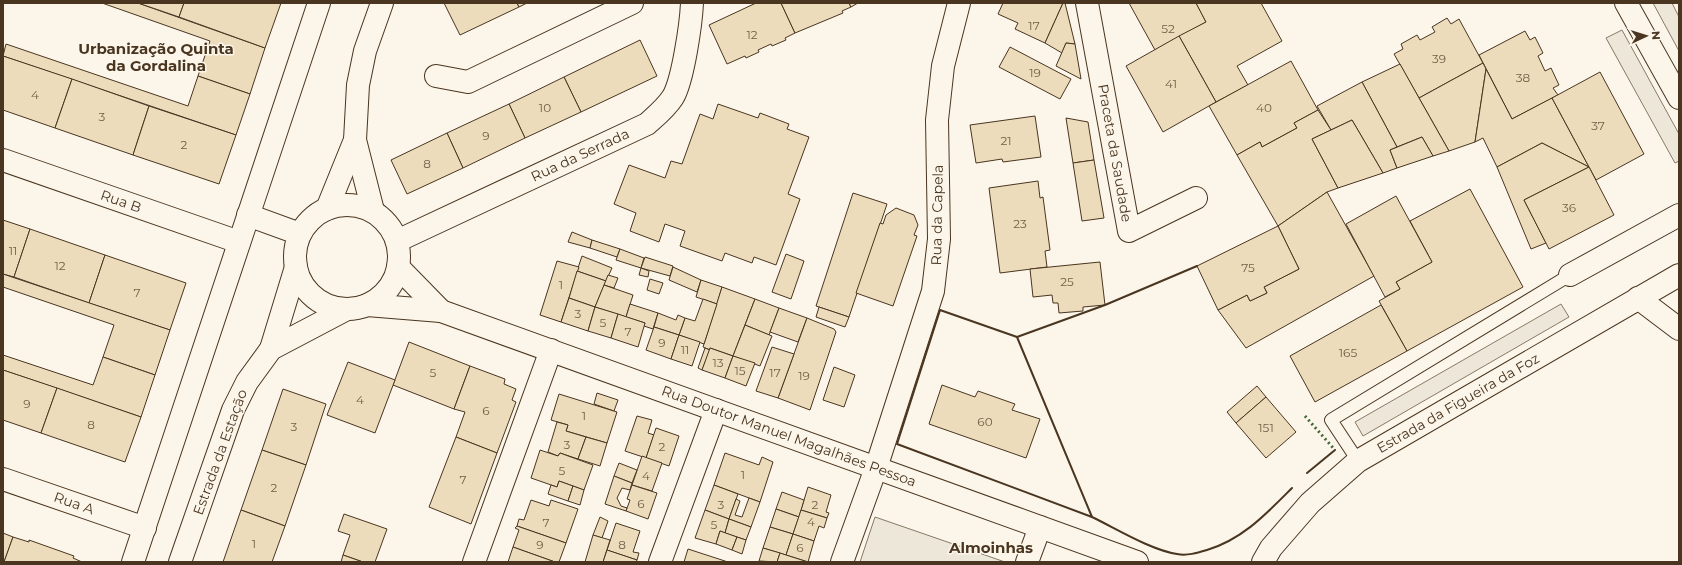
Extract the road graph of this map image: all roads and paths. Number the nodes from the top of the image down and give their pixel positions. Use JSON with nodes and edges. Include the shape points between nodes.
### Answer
{"nodes":[{"id":1,"x":319,"y":3,"type":"edge"},
{"id":2,"x":382,"y":3,"type":"edge"},
{"id":3,"x":632,"y":3,"type":"edge"},
{"id":4,"x":959,"y":3,"type":"edge"},
{"id":5,"x":1087,"y":3,"type":"edge"},
{"id":6,"x":1626,"y":3,"type":"edge"},
{"id":7,"x":692,"y":6,"type":"edge"},
{"id":8,"x":436,"y":76,"type":"dead end"},
{"id":9,"x":1679,"y":98,"type":"edge"},
{"id":10,"x":355,"y":140,"type":"junction"},
{"id":11,"x":3,"y":160,"type":"edge"},
{"id":12,"x":1196,"y":198,"type":"dead end"},
{"id":13,"x":327,"y":209,"type":"junction"},
{"id":14,"x":373,"y":211,"type":"junction"},
{"id":15,"x":248,"y":215,"type":"junction"},
{"id":16,"x":1679,"y":215,"type":"edge"},
{"id":17,"x":300,"y":234,"type":"junction"},
{"id":18,"x":397,"y":241,"type":"junction"},
{"id":19,"x":239,"y":242,"type":"junction"},
{"id":20,"x":296,"y":267,"type":"junction"},
{"id":21,"x":398,"y":267,"type":"junction"},
{"id":22,"x":1679,"y":274,"type":"edge"},
{"id":23,"x":1570,"y":275,"type":"joint"},
{"id":24,"x":1638,"y":298,"type":"junction"},
{"id":25,"x":357,"y":307,"type":"junction"},
{"id":26,"x":441,"y":311,"type":"junction"},
{"id":27,"x":1679,"y":329,"type":"edge"},
{"id":28,"x":271,"y":349,"type":"junction"},
{"id":29,"x":551,"y":350,"type":"junction"},
{"id":30,"x":716,"y":410,"type":"junction"},
{"id":31,"x":1358,"y":461,"type":"junction"},
{"id":32,"x":876,"y":468,"type":"junction"},
{"id":33,"x":3,"y":479,"type":"edge"},
{"id":34,"x":1040,"y":527,"type":"junction"},
{"id":35,"x":145,"y":528,"type":"junction"},
{"id":36,"x":133,"y":562,"type":"edge"},
{"id":37,"x":180,"y":562,"type":"edge"},
{"id":38,"x":474,"y":562,"type":"edge"},
{"id":39,"x":660,"y":562,"type":"edge"},
{"id":40,"x":842,"y":562,"type":"edge"},
{"id":41,"x":1027,"y":562,"type":"edge"},
{"id":42,"x":1137,"y":562,"type":"edge"},
{"id":43,"x":1263,"y":562,"type":"edge"}],
"edges":[{"from":1,"to":15,"type":"street"},
{"from":2,"to":10,"type":"street","name":"Estrada da Estação","via":[[365,52],[358,85]]},
{"from":3,"to":8,"type":"street","via":[[468,82]]},
{"from":4,"to":32,"type":"street","name":"Rua da Capela","via":[[942,66],[937,120],[940,239],[933,291]]},
{"from":5,"to":12,"type":"street","name":"Praceta da Saudade","via":[[1129,231]]},
{"from":6,"to":9,"type":"street"},
{"from":7,"to":18,"type":"street","name":"Rua da Serrada","via":[[680,78],[673,97],[647,124]]},
{"from":10,"to":13,"type":"street","name":"Estrada da Estação"},
{"from":10,"to":14,"type":"street","name":"Estrada da Estação"},
{"from":11,"to":19,"type":"street","name":"Rua B"},
{"from":13,"to":14,"type":"street","name":"Estrada da Estação","via":[[342,205],[358,206]]},
{"from":13,"to":17,"type":"street","name":"Estrada da Estação","via":[[316,216]]},
{"from":14,"to":18,"type":"street","name":"Estrada da Estação","via":[[386,223]]},
{"from":15,"to":17,"type":"street"},
{"from":15,"to":19,"type":"street"},
{"from":16,"to":23,"type":"street"},
{"from":17,"to":20,"type":"street","name":"Estrada da Estação"},
{"from":18,"to":21,"type":"street","name":"Estrada da Estação"},
{"from":19,"to":35,"type":"street"},
{"from":20,"to":25,"type":"street","name":"Estrada da Estação","via":[[303,284],[315,297],[330,306]]},
{"from":20,"to":28,"type":"street","name":"Estrada da Estação"},
{"from":21,"to":25,"type":"street","name":"Estrada da Estação","via":[[388,288],[379,298]]},
{"from":21,"to":26,"type":"street","name":"Rua Doutor Manuel Magalhães Pessoa"},
{"from":22,"to":24,"type":"street","name":"Estrada da Figueira da Foz"},
{"from":23,"to":31,"type":"lane","via":[[1331,420]]},
{"from":24,"to":27,"type":"street"},
{"from":24,"to":31,"type":"street","name":"Estrada da Figueira da Foz"},
{"from":25,"to":26,"type":"street","name":"Rua Doutor Manuel Magalhães Pessoa"},
{"from":25,"to":28,"type":"street","name":"Estrada da Estação"},
{"from":26,"to":29,"type":"street","name":"Rua Doutor Manuel Magalhães Pessoa"},
{"from":28,"to":37,"type":"street","name":"Estrada da Estação","via":[[247,382],[232,410]]},
{"from":29,"to":30,"type":"street","name":"Rua Doutor Manuel Magalhães Pessoa"},
{"from":29,"to":38,"type":"street"},
{"from":30,"to":32,"type":"street","name":"Rua Doutor Manuel Magalhães Pessoa"},
{"from":30,"to":39,"type":"street"},
{"from":31,"to":43,"type":"street","name":"Estrada da Figueira da Foz","via":[[1310,503],[1271,548]]},
{"from":32,"to":34,"type":"street","name":"Rua Doutor Manuel Magalhães Pessoa"},
{"from":32,"to":40,"type":"street","name":"Rua da Capela"},
{"from":33,"to":35,"type":"street","name":"Rua A"},
{"from":34,"to":41,"type":"street"},
{"from":34,"to":42,"type":"street","name":"Rua Doutor Manuel Magalhães Pessoa"},
{"from":35,"to":36,"type":"street"}]}
